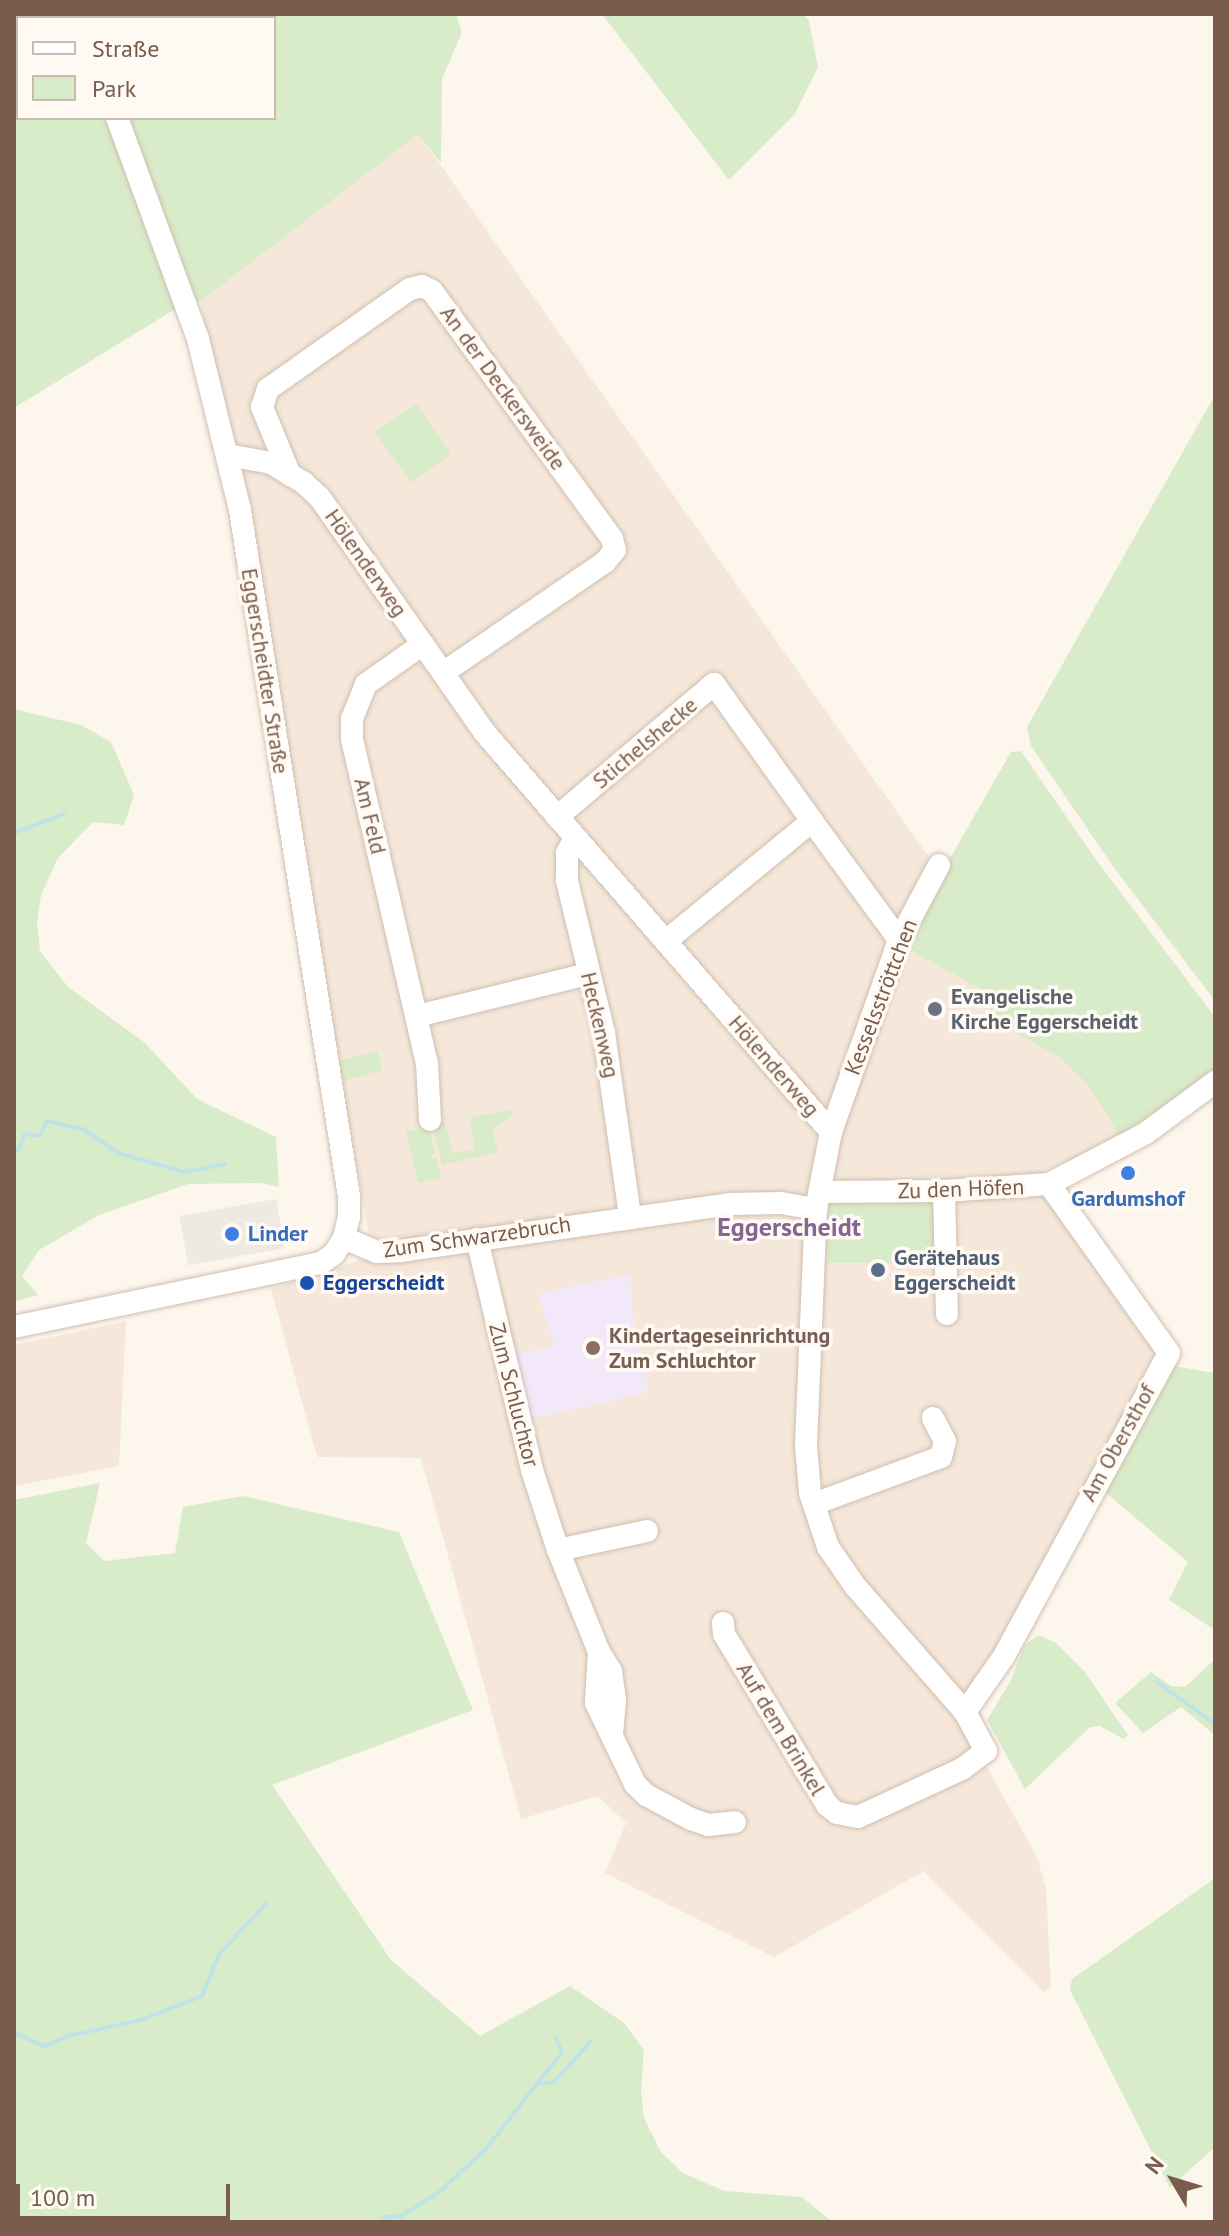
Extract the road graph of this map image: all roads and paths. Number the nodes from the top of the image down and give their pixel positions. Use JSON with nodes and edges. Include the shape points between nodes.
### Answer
{"nodes":[{"id":1,"x":118,"y":120,"type":"edge"},
{"id":2,"x":229,"y":464,"type":"junction"},
{"id":3,"x":290,"y":475,"type":"junction"},
{"id":4,"x":423,"y":644,"type":"junction"},
{"id":5,"x":443,"y":673,"type":"junction"},
{"id":6,"x":557,"y":817,"type":"junction"},
{"id":7,"x":812,"y":821,"type":"junction"},
{"id":8,"x":575,"y":838,"type":"junction"},
{"id":9,"x":939,"y":865,"type":"dead end"},
{"id":10,"x":899,"y":940,"type":"junction"},
{"id":11,"x":666,"y":941,"type":"junction"},
{"id":12,"x":588,"y":974,"type":"junction"},
{"id":13,"x":417,"y":1016,"type":"junction"},
{"id":14,"x":1215,"y":1082,"type":"edge"},
{"id":15,"x":430,"y":1120,"type":"dead end"},
{"id":16,"x":831,"y":1132,"type":"junction"},
{"id":17,"x":1049,"y":1184,"type":"junction"},
{"id":18,"x":944,"y":1191,"type":"junction"},
{"id":19,"x":818,"y":1201,"type":"junction"},
{"id":20,"x":630,"y":1216,"type":"junction"},
{"id":21,"x":344,"y":1238,"type":"junction"},
{"id":22,"x":477,"y":1239,"type":"junction"},
{"id":23,"x":947,"y":1314,"type":"dead end"},
{"id":24,"x":14,"y":1327,"type":"edge"},
{"id":25,"x":933,"y":1418,"type":"dead end"},
{"id":26,"x":814,"y":1504,"type":"junction"},
{"id":27,"x":647,"y":1531,"type":"dead end"},
{"id":28,"x":558,"y":1550,"type":"junction"},
{"id":29,"x":723,"y":1623,"type":"dead end"},
{"id":30,"x":965,"y":1712,"type":"junction"},
{"id":31,"x":986,"y":1751,"type":"joint"},
{"id":32,"x":735,"y":1822,"type":"dead end"}],
"edges":[{"from":1,"to":2,"type":"street","name":"Eggerscheidter Straße","via":[[198,339]]},
{"from":2,"to":3,"type":"street","name":"Hölenderweg","via":[[263,460]]},
{"from":2,"to":21,"type":"street","name":"Eggerscheidter Straße","via":[[349,1196]]},
{"from":3,"to":4,"type":"street","name":"Hölenderweg","via":[[325,505]]},
{"from":3,"to":5,"type":"street","name":"An der Deckersweide","via":[[262,407],[268,389],[410,289],[422,286],[432,291],[615,550]]},
{"from":4,"to":5,"type":"street","name":"Hölenderweg"},
{"from":4,"to":13,"type":"street","name":"Am Feld","via":[[366,684],[352,718],[352,739]]},
{"from":5,"to":6,"type":"street","name":"Hölenderweg","via":[[485,733]]},
{"from":6,"to":7,"type":"street","name":"Stichelshecke","via":[[714,684]]},
{"from":6,"to":8,"type":"street","name":"Hölenderweg"},
{"from":7,"to":10,"type":"street","name":"Stichelshecke"},
{"from":7,"to":11,"type":"street"},
{"from":8,"to":11,"type":"street","name":"Hölenderweg"},
{"from":8,"to":12,"type":"street","name":"Heckenweg","via":[[567,853],[567,881]]},
{"from":9,"to":10,"type":"street","name":"Kesselsströttchen"},
{"from":10,"to":16,"type":"street","name":"Kesselsströttchen"},
{"from":11,"to":16,"type":"street","name":"Hölenderweg"},
{"from":12,"to":13,"type":"street"},
{"from":12,"to":20,"type":"street","name":"Heckenweg","via":[[616,1095]]},
{"from":13,"to":15,"type":"street","name":"Am Feld","via":[[427,1063]]},
{"from":14,"to":17,"type":"street","name":"Zu den Höfen","via":[[1146,1133]]},
{"from":16,"to":19,"type":"street","name":"Hölenderweg"},
{"from":17,"to":18,"type":"street","name":"Zu den Höfen"},
{"from":17,"to":30,"type":"street","name":"Am Obersthof","via":[[1169,1353],[1004,1656]]},
{"from":18,"to":19,"type":"street","name":"Zu den Höfen"},
{"from":18,"to":23,"type":"street"},
{"from":19,"to":20,"type":"street","name":"Zum Schwarzebruch","via":[[730,1204]]},
{"from":19,"to":26,"type":"street","name":"Hölenderweg","via":[[806,1445]]},
{"from":20,"to":22,"type":"street","name":"Zum Schwarzebruch"},
{"from":21,"to":22,"type":"street","name":"Zum Schwarzebruch","via":[[377,1252]]},
{"from":21,"to":24,"type":"street","via":[[321,1263]]},
{"from":22,"to":28,"type":"street","name":"Zum Schluchtor","via":[[514,1402]]},
{"from":25,"to":26,"type":"street","via":[[945,1441],[941,1457]]},
{"from":26,"to":30,"type":"street","name":"Hölenderweg","via":[[840,1566]]},
{"from":27,"to":28,"type":"street"},
{"from":28,"to":32,"type":"street","name":"Zum Schluchtor","via":[[611,1671],[612,1736],[635,1784],[646,1795],[708,1825]]},
{"from":29,"to":31,"type":"street","name":"Auf dem Brinkel","via":[[724,1634],[755,1687],[827,1805],[837,1813],[858,1817],[962,1769]]},
{"from":30,"to":31,"type":"street","name":"Hölenderweg"}]}
